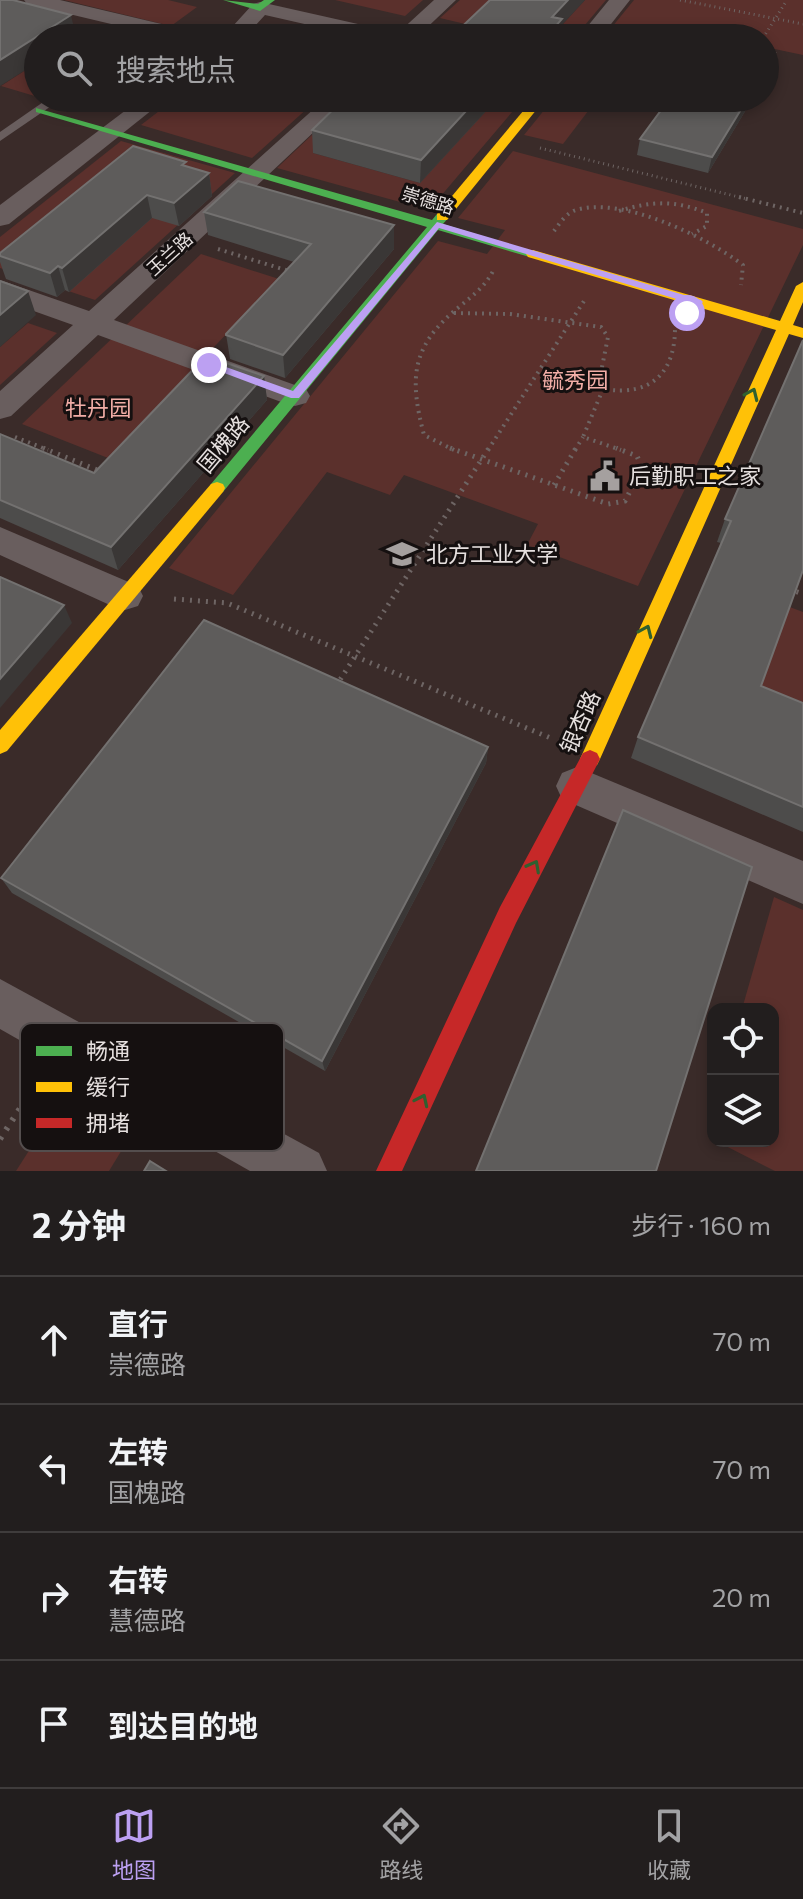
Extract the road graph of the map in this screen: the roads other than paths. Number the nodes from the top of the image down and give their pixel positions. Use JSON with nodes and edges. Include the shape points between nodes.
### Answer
{"nodes":[{"id":1,"x":34,"y":0,"type":"edge"},
{"id":2,"x":228,"y":0,"type":"edge"},
{"id":3,"x":446,"y":0,"type":"edge"},
{"id":4,"x":620,"y":0,"type":"edge"},
{"id":5,"x":265,"y":4,"type":"edge"},
{"id":6,"x":118,"y":24,"type":"edge"},
{"id":7,"x":246,"y":24,"type":"edge"},
{"id":8,"x":341,"y":24,"type":"edge"},
{"id":9,"x":419,"y":24,"type":"edge"},
{"id":10,"x":600,"y":24,"type":"edge"},
{"id":11,"x":37,"y":112,"type":"edge"},
{"id":12,"x":47,"y":112,"type":"edge"},
{"id":13,"x":138,"y":112,"type":"edge"},
{"id":14,"x":324,"y":112,"type":"edge"},
{"id":15,"x":529,"y":112,"type":"edge"},
{"id":16,"x":114,"y":130,"type":"junction"},
{"id":17,"x":0,"y":137,"type":"edge"},
{"id":18,"x":260,"y":172,"type":"junction"},
{"id":19,"x":0,"y":218,"type":"edge"},
{"id":20,"x":437,"y":225,"type":"junction"},
{"id":21,"x":803,"y":286,"type":"edge"},
{"id":22,"x":0,"y":289,"type":"edge"},
{"id":23,"x":94,"y":323,"type":"junction"},
{"id":24,"x":784,"y":327,"type":"junction"},
{"id":25,"x":803,"y":333,"type":"edge"},
{"id":26,"x":295,"y":396,"type":"junction"},
{"id":27,"x":0,"y":408,"type":"edge"},
{"id":28,"x":0,"y":540,"type":"edge"},
{"id":29,"x":125,"y":596,"type":"junction"},
{"id":30,"x":0,"y":745,"type":"edge"},
{"id":31,"x":584,"y":771,"type":"junction"},
{"id":32,"x":803,"y":883,"type":"edge"},
{"id":33,"x":0,"y":1003,"type":"edge"},
{"id":34,"x":37,"y":1023,"type":"edge"},
{"id":35,"x":265,"y":1151,"type":"edge"},
{"id":36,"x":301,"y":1171,"type":"edge"},
{"id":37,"x":389,"y":1171,"type":"edge"}],
"edges":[{"from":1,"to":6,"type":"street"},
{"from":2,"to":5,"type":"street"},
{"from":3,"to":9,"type":"street"},
{"from":4,"to":10,"type":"street"},
{"from":5,"to":7,"type":"street"},
{"from":5,"to":8,"type":"street"},
{"from":11,"to":17,"type":"lane"},
{"from":12,"to":16,"type":"street","name":"崇德路"},
{"from":13,"to":16,"type":"street"},
{"from":14,"to":18,"type":"street","name":"玉兰路"},
{"from":15,"to":20,"type":"street","name":"国槐路"},
{"from":16,"to":18,"type":"street","name":"崇德路"},
{"from":16,"to":19,"type":"street"},
{"from":18,"to":20,"type":"street","name":"崇德路"},
{"from":18,"to":23,"type":"street","name":"玉兰路"},
{"from":20,"to":24,"type":"street","name":"崇德路"},
{"from":20,"to":26,"type":"street","name":"国槐路"},
{"from":21,"to":24,"type":"street","name":"银杏路"},
{"from":22,"to":23,"type":"street"},
{"from":23,"to":26,"type":"street"},
{"from":23,"to":27,"type":"street","name":"玉兰路"},
{"from":24,"to":25,"type":"street","name":"崇德路"},
{"from":31,"to":24,"type":"street","name":"银杏路","one_way":true},
{"from":26,"to":29,"type":"street","name":"国槐路"},
{"from":28,"to":29,"type":"street"},
{"from":29,"to":30,"type":"street","name":"国槐路"},
{"from":31,"to":32,"type":"street"},
{"from":37,"to":31,"type":"street","name":"银杏路","one_way":true,"via":[[508,915]]},
{"from":33,"to":34,"type":"street"},
{"from":35,"to":36,"type":"street"}]}
